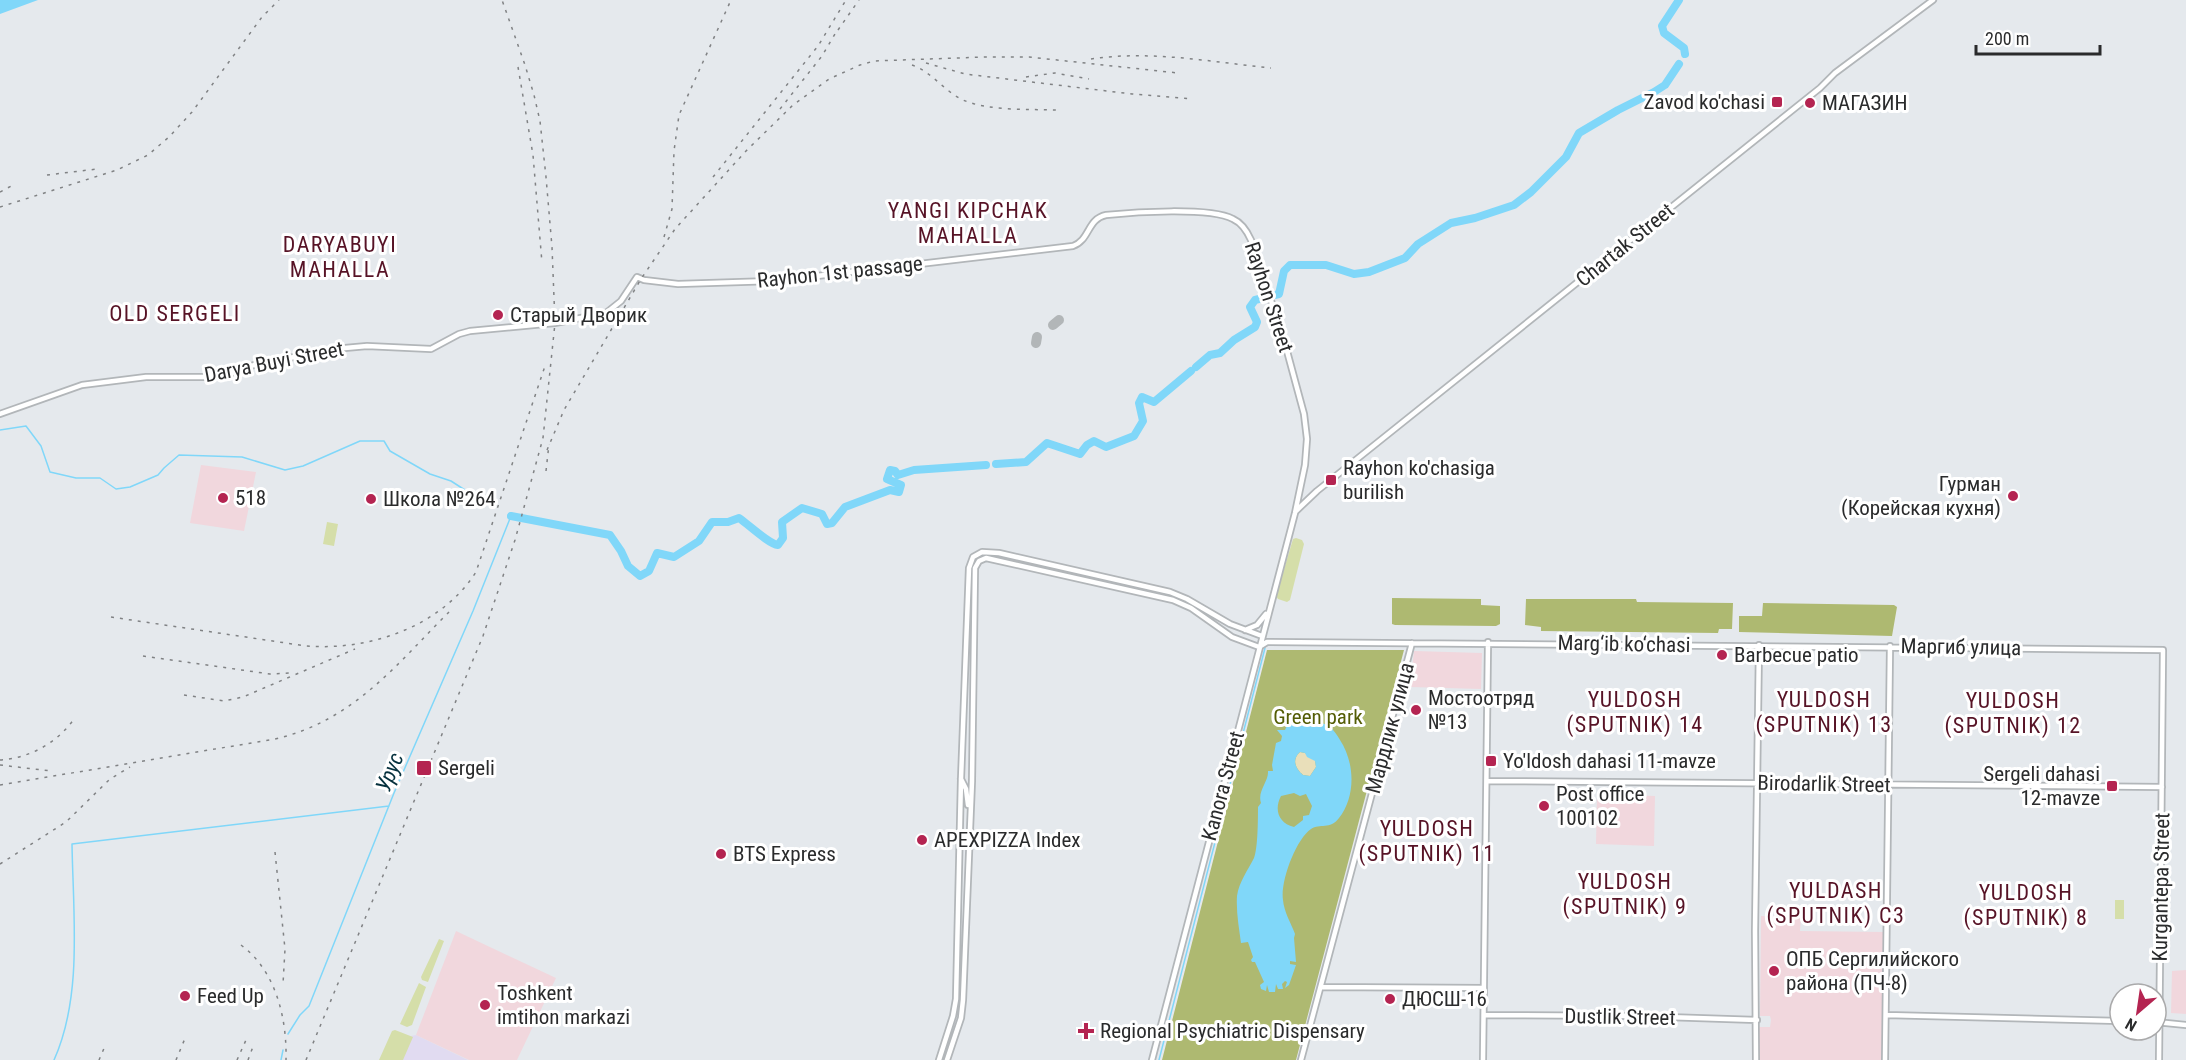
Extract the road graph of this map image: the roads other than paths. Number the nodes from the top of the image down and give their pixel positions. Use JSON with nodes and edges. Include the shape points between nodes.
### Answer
{"nodes":[{"id":1,"x":1933,"y":0,"type":"edge"},
{"id":2,"x":1100,"y":216,"type":"joint"},
{"id":3,"x":637,"y":277,"type":"joint"},
{"id":4,"x":0,"y":414,"type":"edge"},
{"id":5,"x":1302,"y":483,"type":"junction"},
{"id":6,"x":1317,"y":491,"type":"junction"},
{"id":7,"x":1295,"y":513,"type":"junction"},
{"id":8,"x":1268,"y":612,"type":"junction"},
{"id":9,"x":1245,"y":630,"type":"junction"},
{"id":10,"x":1262,"y":636,"type":"junction"},
{"id":11,"x":1267,"y":642,"type":"junction"},
{"id":12,"x":1488,"y":642,"type":"junction"},
{"id":13,"x":1412,"y":643,"type":"junction"},
{"id":14,"x":1759,"y":645,"type":"junction"},
{"id":15,"x":1890,"y":646,"type":"junction"},
{"id":16,"x":1259,"y":647,"type":"junction"},
{"id":17,"x":2163,"y":650,"type":"joint"},
{"id":18,"x":961,"y":779,"type":"junction"},
{"id":19,"x":1486,"y":781,"type":"junction"},
{"id":20,"x":1757,"y":783,"type":"junction"},
{"id":21,"x":1888,"y":784,"type":"junction"},
{"id":22,"x":2162,"y":787,"type":"junction"},
{"id":23,"x":969,"y":811,"type":"junction"},
{"id":24,"x":2159,"y":982,"type":"edge"},
{"id":25,"x":1321,"y":987,"type":"junction"},
{"id":26,"x":1484,"y":988,"type":"junction"},
{"id":27,"x":1484,"y":1015,"type":"junction"},
{"id":28,"x":1886,"y":1017,"type":"junction"},
{"id":29,"x":1757,"y":1020,"type":"junction"},
{"id":30,"x":2108,"y":1021,"type":"edge"},
{"id":31,"x":2168,"y":1023,"type":"edge"},
{"id":32,"x":2186,"y":1025,"type":"edge"},
{"id":33,"x":2159,"y":1042,"type":"edge"},
{"id":34,"x":939,"y":1060,"type":"edge"},
{"id":35,"x":947,"y":1060,"type":"edge"},
{"id":36,"x":1152,"y":1060,"type":"edge"},
{"id":37,"x":1301,"y":1060,"type":"edge"},
{"id":38,"x":1483,"y":1060,"type":"edge"},
{"id":39,"x":1756,"y":1060,"type":"edge"},
{"id":40,"x":1885,"y":1060,"type":"edge"},
{"id":41,"x":2159,"y":1060,"type":"edge"}],
"edges":[{"from":1,"to":6,"type":"street","name":"Chartak Street","via":[[1835,73]]},
{"from":2,"to":3,"type":"street","name":"Rayhon 1st passage","via":[[1082,242],[1070,247],[774,281],[678,284]]},
{"from":2,"to":5,"type":"street","name":"Rayhon Street","via":[[1216,214],[1230,217],[1248,233],[1272,300],[1304,414],[1307,439]]},
{"from":3,"to":4,"type":"street","name":"Darya Buyi Street","via":[[614,308],[597,315],[470,331],[431,349],[334,349],[255,365],[220,377],[146,377],[82,385]]},
{"from":5,"to":6,"type":"street","via":[[1306,493]]},
{"from":5,"to":7,"type":"street","name":"Rayhon Street"},
{"from":6,"to":7,"type":"street","name":"Chartak Street"},
{"from":7,"to":8,"type":"street","name":"Kanora Street"},
{"from":8,"to":9,"type":"street","via":[[1257,625]]},
{"from":8,"to":10,"type":"street","name":"Kanora Street"},
{"from":9,"to":10,"type":"street"},
{"from":9,"to":18,"type":"street","via":[[1176,594],[999,553],[977,553],[969,568]]},
{"from":10,"to":11,"type":"street"},
{"from":10,"to":16,"type":"street","name":"Kanora Street"},
{"from":11,"to":13,"type":"street","name":"Marg‘ib ko‘chasi"},
{"from":11,"to":16,"type":"street"},
{"from":12,"to":13,"type":"street","name":"Marg‘ib ko‘chasi"},
{"from":12,"to":14,"type":"street","name":"Marg‘ib ko‘chasi"},
{"from":12,"to":19,"type":"street"},
{"from":13,"to":25,"type":"street","name":"Мардлик улица"},
{"from":14,"to":15,"type":"street","name":"Маргиб улица"},
{"from":14,"to":20,"type":"street"},
{"from":15,"to":17,"type":"street","name":"Маргиб улица"},
{"from":15,"to":21,"type":"street"},
{"from":16,"to":23,"type":"street","via":[[1232,637],[1173,600],[981,559],[975,568]]},
{"from":16,"to":36,"type":"street","name":"Kanora Street"},
{"from":17,"to":22,"type":"street","name":"Kurgantepa Street"},
{"from":18,"to":23,"type":"street"},
{"from":18,"to":34,"type":"street","via":[[956,999]]},
{"from":19,"to":20,"type":"street","name":"Birodarlik Street"},
{"from":19,"to":26,"type":"street"},
{"from":20,"to":21,"type":"street","name":"Birodarlik Street"},
{"from":20,"to":29,"type":"street"},
{"from":21,"to":22,"type":"street","name":"Birodarlik Street"},
{"from":21,"to":28,"type":"street"},
{"from":22,"to":24,"type":"street","name":"Kurgantepa Street"},
{"from":23,"to":35,"type":"street","via":[[963,1000]]},
{"from":25,"to":26,"type":"street"},
{"from":25,"to":37,"type":"street","name":"Мардлик улица"},
{"from":26,"to":27,"type":"street"},
{"from":27,"to":29,"type":"street","name":"Dustlik Street"},
{"from":27,"to":38,"type":"street"},
{"from":28,"to":30,"type":"street"},
{"from":28,"to":40,"type":"street"},
{"from":29,"to":39,"type":"street"},
{"from":31,"to":32,"type":"street"},
{"from":33,"to":41,"type":"street","name":"Kurgantepa Street"}]}
